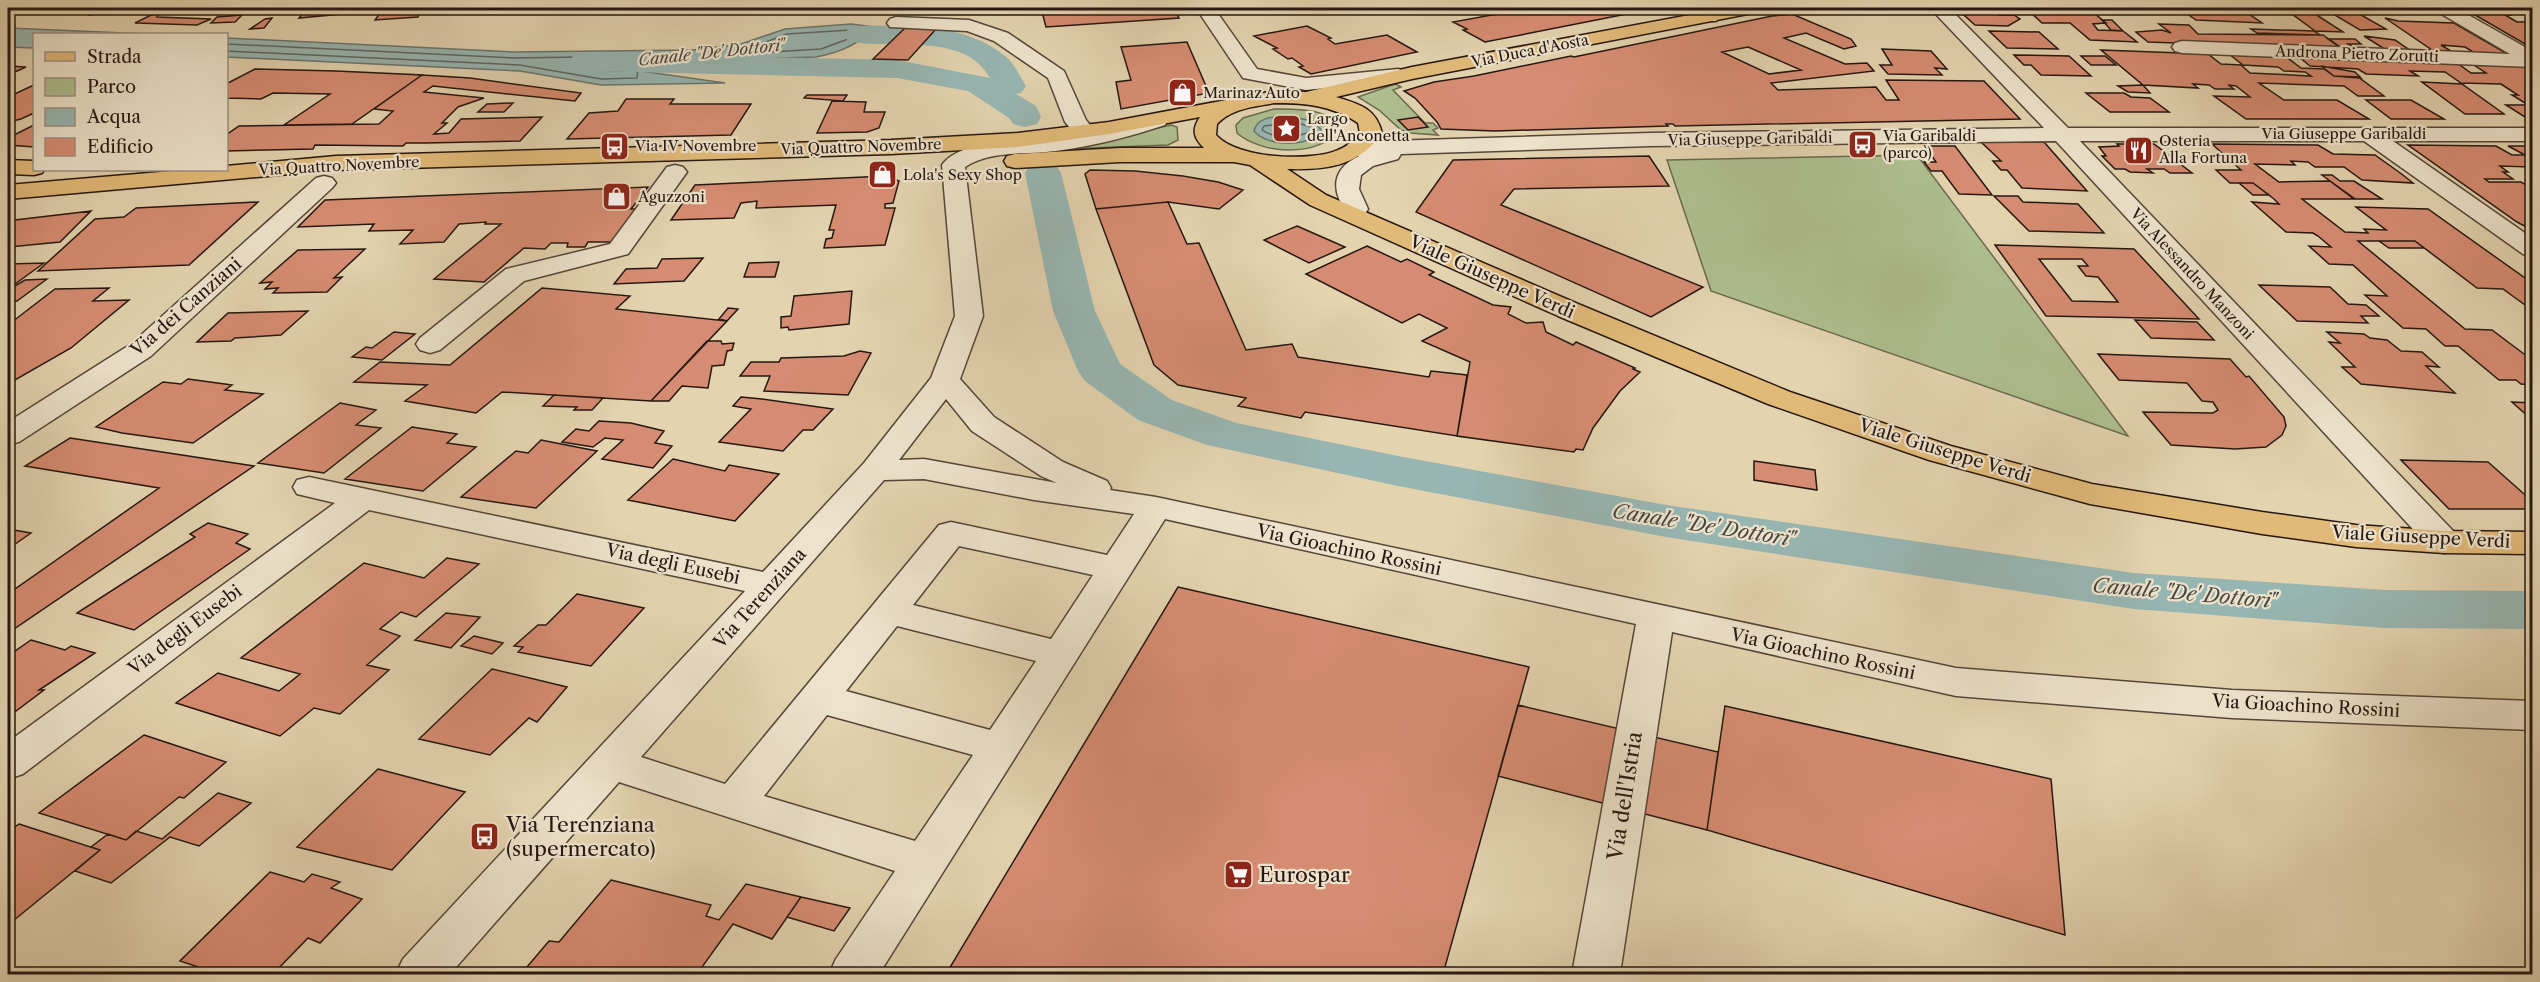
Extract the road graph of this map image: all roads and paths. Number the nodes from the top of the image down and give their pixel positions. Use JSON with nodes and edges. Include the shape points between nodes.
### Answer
{"nodes":[{"id":1,"x":1205,"y":8,"type":"edge"},
{"id":2,"x":1753,"y":8,"type":"edge"},
{"id":3,"x":1939,"y":8,"type":"edge"},
{"id":4,"x":2444,"y":8,"type":"edge"},
{"id":5,"x":1702,"y":12,"type":"edge"},
{"id":6,"x":896,"y":23,"type":"dead end"},
{"id":7,"x":2182,"y":47,"type":"dead end"},
{"id":8,"x":2532,"y":60,"type":"edge"},
{"id":9,"x":1250,"y":74,"type":"junction"},
{"id":10,"x":1408,"y":74,"type":"junction"},
{"id":11,"x":1266,"y":98,"type":"junction"},
{"id":12,"x":1307,"y":98,"type":"junction"},
{"id":13,"x":1241,"y":102,"type":"junction"},
{"id":14,"x":1159,"y":119,"type":"junction"},
{"id":15,"x":1084,"y":131,"type":"junction"},
{"id":16,"x":2061,"y":134,"type":"junction"},
{"id":17,"x":2532,"y":134,"type":"edge"},
{"id":18,"x":2370,"y":135,"type":"junction"},
{"id":19,"x":1436,"y":146,"type":"junction"},
{"id":20,"x":1346,"y":153,"type":"junction"},
{"id":21,"x":1120,"y":155,"type":"junction"},
{"id":22,"x":1246,"y":158,"type":"junction"},
{"id":23,"x":953,"y":165,"type":"junction"},
{"id":24,"x":8,"y":167,"type":"edge"},
{"id":25,"x":33,"y":168,"type":"edge"},
{"id":26,"x":72,"y":171,"type":"edge"},
{"id":27,"x":675,"y":172,"type":"junction"},
{"id":28,"x":182,"y":177,"type":"junction"},
{"id":29,"x":324,"y":183,"type":"junction"},
{"id":30,"x":12,"y":194,"type":"edge"},
{"id":31,"x":1318,"y":201,"type":"junction"},
{"id":32,"x":1356,"y":209,"type":"junction"},
{"id":33,"x":1390,"y":232,"type":"junction"},
{"id":34,"x":2532,"y":249,"type":"edge"},
{"id":35,"x":430,"y":344,"type":"dead end"},
{"id":36,"x":945,"y":380,"type":"junction"},
{"id":37,"x":8,"y":435,"type":"edge"},
{"id":38,"x":875,"y":470,"type":"junction"},
{"id":39,"x":309,"y":487,"type":"dead end"},
{"id":40,"x":363,"y":498,"type":"junction"},
{"id":41,"x":1141,"y":504,"type":"junction"},
{"id":42,"x":2444,"y":542,"type":"junction"},
{"id":43,"x":2532,"y":543,"type":"edge"},
{"id":44,"x":1117,"y":569,"type":"junction"},
{"id":45,"x":771,"y":585,"type":"junction"},
{"id":46,"x":888,"y":611,"type":"junction"},
{"id":47,"x":1656,"y":618,"type":"junction"},
{"id":48,"x":1062,"y":655,"type":"junction"},
{"id":49,"x":818,"y":698,"type":"junction"},
{"id":50,"x":2532,"y":716,"type":"edge"},
{"id":51,"x":1001,"y":748,"type":"junction"},
{"id":52,"x":8,"y":763,"type":"edge"},
{"id":53,"x":611,"y":763,"type":"junction"},
{"id":54,"x":734,"y":803,"type":"junction"},
{"id":55,"x":926,"y":863,"type":"junction"},
{"id":56,"x":420,"y":975,"type":"edge"},
{"id":57,"x":853,"y":975,"type":"edge"},
{"id":58,"x":1596,"y":975,"type":"edge"}],
"edges":[{"from":1,"to":9,"type":"street"},
{"from":2,"to":5,"type":"main road","name":"Via Duca d'Aosta"},
{"from":3,"to":16,"type":"street","name":"Via Alessandro Manzoni"},
{"from":4,"to":8,"type":"street"},
{"from":5,"to":10,"type":"main road","name":"Via Duca d'Aosta"},
{"from":6,"to":15,"type":"street","via":[[969,26],[1001,37],[1057,75],[1076,122]]},
{"from":7,"to":8,"type":"street","name":"Androna Pietro Zorutti"},
{"from":9,"to":10,"type":"street","via":[[1306,84]]},
{"from":9,"to":11,"type":"street"},
{"from":10,"to":12,"type":"main road","name":"Via Duca d'Aosta"},
{"from":11,"to":12,"type":"main road"},
{"from":11,"to":13,"type":"main road"},
{"from":12,"to":20,"type":"main road","via":[[1341,105],[1370,124],[1368,140]]},
{"from":13,"to":14,"type":"main road"},
{"from":13,"to":22,"type":"main road","via":[[1214,114],[1204,129],[1212,144]]},
{"from":14,"to":15,"type":"main road","name":"Via Quattro Novembre"},
{"from":14,"to":23,"type":"street","via":[[1094,138],[981,152]]},
{"from":15,"to":28,"type":"main road","name":"Via Quattro Novembre","via":[[1018,140],[901,147],[336,163]]},
{"from":16,"to":18,"type":"street","name":"Via Giuseppe Garibaldi"},
{"from":16,"to":19,"type":"street","name":"Via Giuseppe Garibaldi"},
{"from":16,"to":42,"type":"street","name":"Via Alessandro Manzoni"},
{"from":17,"to":18,"type":"street","name":"Via Giuseppe Garibaldi"},
{"from":18,"to":34,"type":"street"},
{"from":19,"to":20,"type":"street"},
{"from":19,"to":32,"type":"street","via":[[1374,159],[1350,172],[1347,189]]},
{"from":20,"to":22,"type":"main road","via":[[1297,163]]},
{"from":20,"to":32,"type":"main road","via":[[1328,166],[1324,176],[1333,192]]},
{"from":21,"to":22,"type":"main road"},
{"from":21,"to":23,"type":"main road"},
{"from":21,"to":31,"type":"main road","via":[[1227,171]]},
{"from":22,"to":31,"type":"main road"},
{"from":23,"to":27,"type":"main road","name":"Via Quattro Novembre"},
{"from":23,"to":36,"type":"street","name":"Via Terenziana","via":[[969,316]]},
{"from":24,"to":25,"type":"main road"},
{"from":26,"to":28,"type":"main road"},
{"from":27,"to":29,"type":"main road","name":"Via Quattro Novembre"},
{"from":27,"to":35,"type":"street","via":[[619,249],[515,275]]},
{"from":28,"to":29,"type":"main road","name":"Via Quattro Novembre"},
{"from":28,"to":30,"type":"main road"},
{"from":29,"to":37,"type":"street","name":"Via dei Canziani","via":[[141,350]]},
{"from":31,"to":33,"type":"main road"},
{"from":32,"to":33,"type":"main road"},
{"from":33,"to":42,"type":"main road","name":"Viale Giuseppe Verdi","via":[[1779,398],[1940,453],[2102,496],[2309,530]]},
{"from":36,"to":38,"type":"street","name":"Via Terenziana"},
{"from":36,"to":41,"type":"street","name":"Via Gioachino Rossini","via":[[983,424],[1052,469]]},
{"from":38,"to":41,"type":"street","name":"Via Gioachino Rossini","via":[[924,469],[1034,490]]},
{"from":38,"to":45,"type":"street","name":"Via Terenziana"},
{"from":39,"to":40,"type":"street","name":"Via degli Eusebi"},
{"from":40,"to":45,"type":"street","name":"Via degli Eusebi"},
{"from":40,"to":52,"type":"street","name":"Via degli Eusebi"},
{"from":41,"to":44,"type":"street"},
{"from":41,"to":47,"type":"street","name":"Via Gioachino Rossini"},
{"from":42,"to":43,"type":"main road","name":"Viale Giuseppe Verdi"},
{"from":44,"to":46,"type":"street","via":[[951,533]]},
{"from":44,"to":48,"type":"street"},
{"from":45,"to":53,"type":"street","name":"Via Terenziana"},
{"from":46,"to":48,"type":"street"},
{"from":46,"to":49,"type":"street"},
{"from":47,"to":50,"type":"street","name":"Via Gioachino Rossini","via":[[1956,682],[2232,704]]},
{"from":47,"to":58,"type":"street","name":"Via dell'Istria"},
{"from":48,"to":51,"type":"street"},
{"from":49,"to":51,"type":"street"},
{"from":49,"to":54,"type":"street"},
{"from":51,"to":55,"type":"street"},
{"from":53,"to":54,"type":"street"},
{"from":53,"to":56,"type":"street","name":"Via Terenziana"},
{"from":54,"to":55,"type":"street"},
{"from":55,"to":57,"type":"street"}]}
